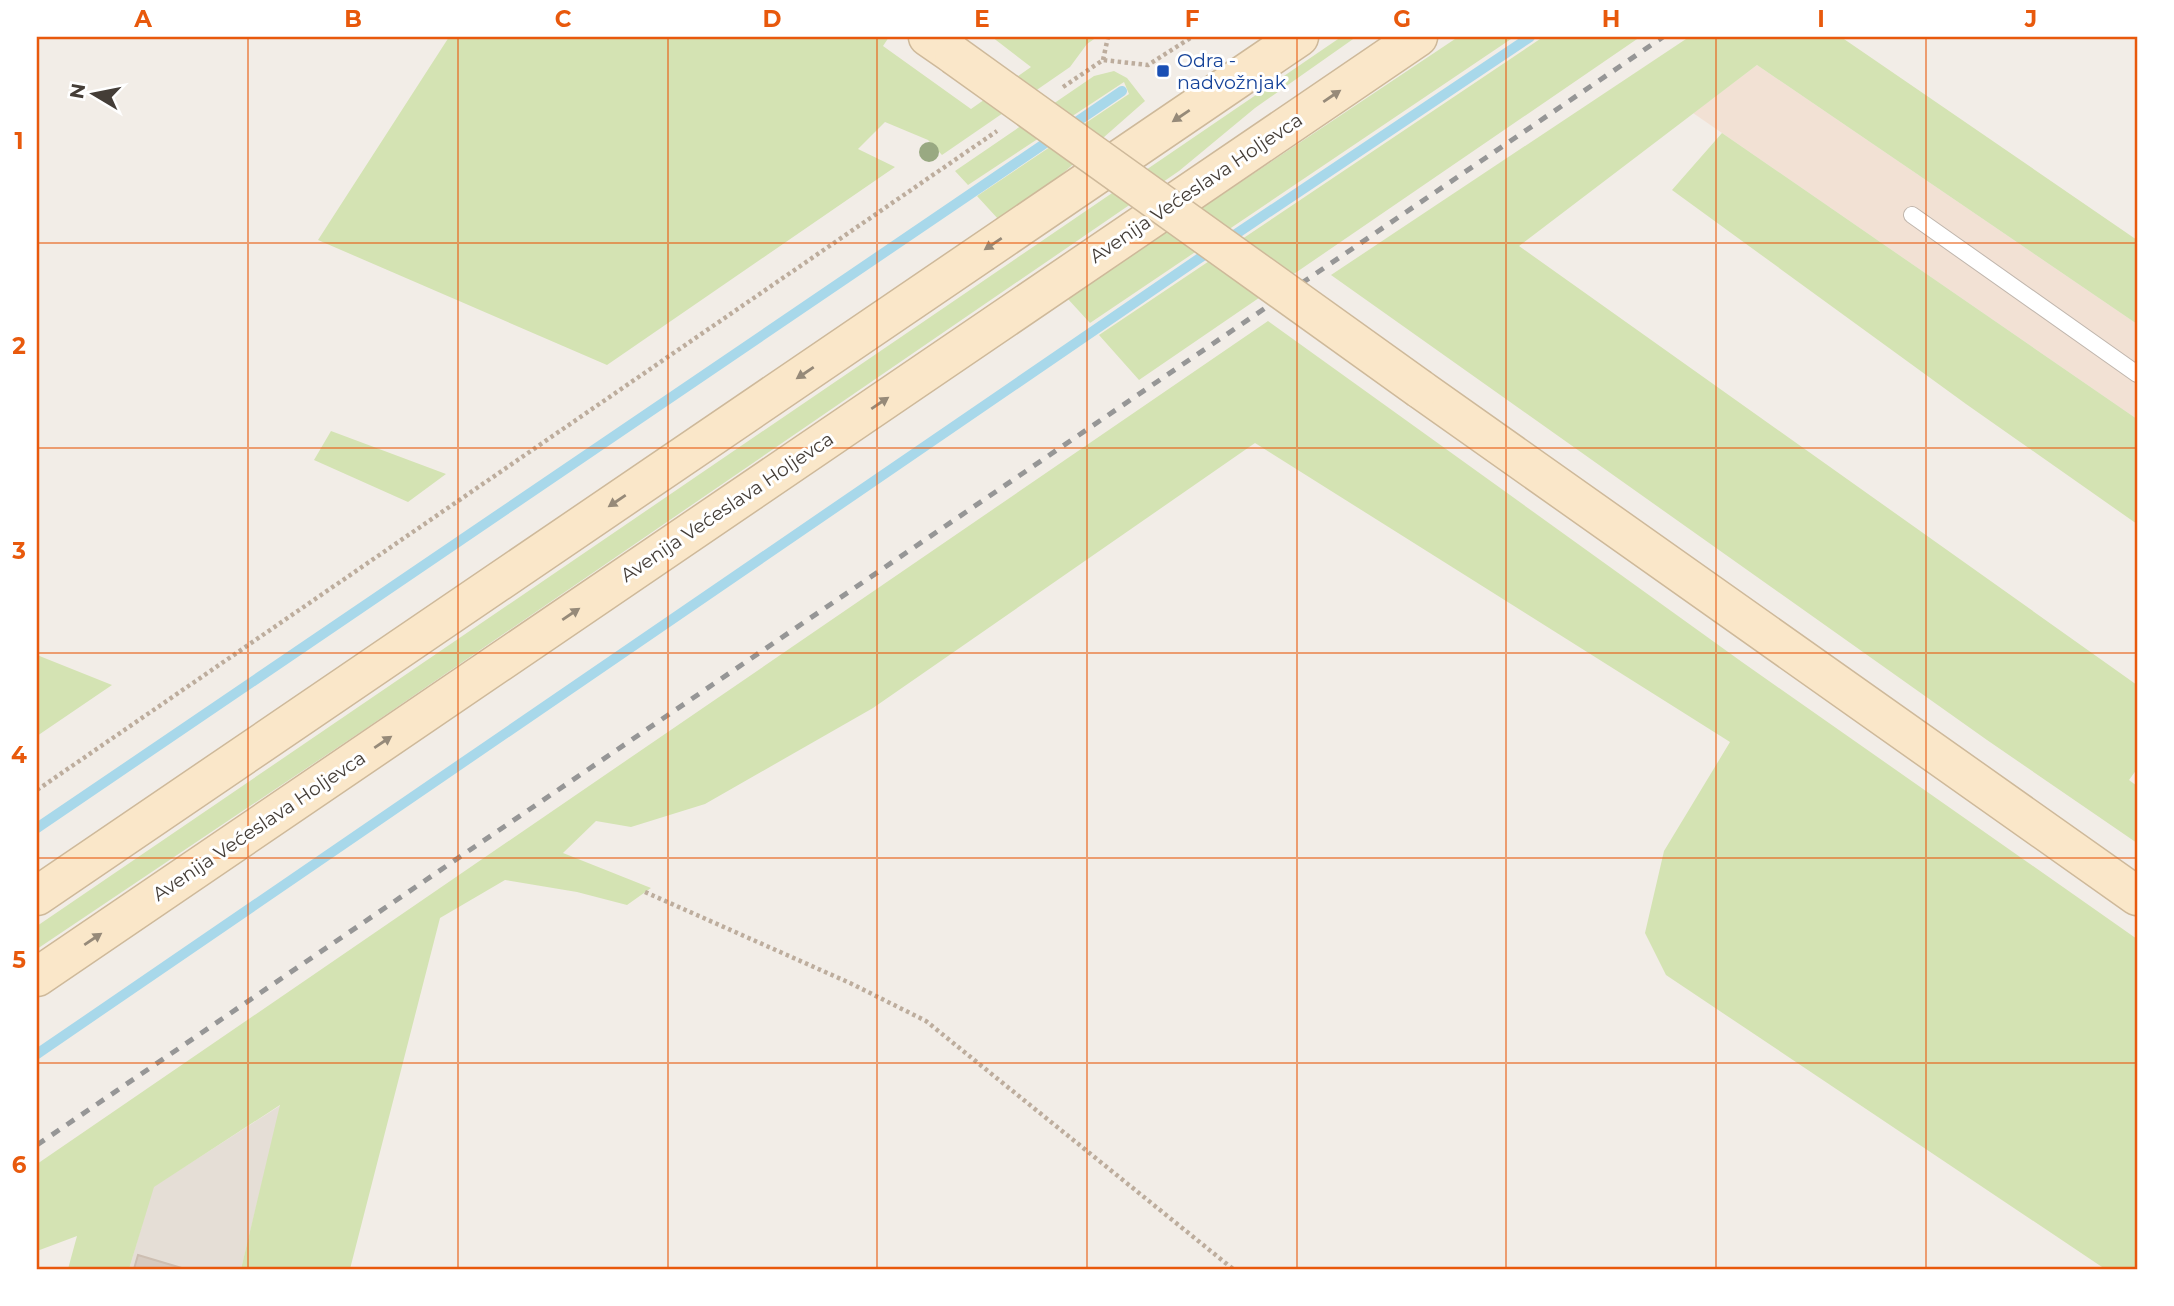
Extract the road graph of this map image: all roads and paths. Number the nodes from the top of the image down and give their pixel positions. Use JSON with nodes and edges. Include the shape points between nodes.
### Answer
{"nodes":[{"id":1,"x":1108,"y":37,"type":"edge"},
{"id":2,"x":1192,"y":37,"type":"edge"},
{"id":3,"x":1298,"y":37,"type":"edge"},
{"id":4,"x":1418,"y":37,"type":"edge"},
{"id":5,"x":941,"y":46,"type":"edge"},
{"id":6,"x":1103,"y":60,"type":"junction"},
{"id":7,"x":1059,"y":90,"type":"dead end"},
{"id":8,"x":1003,"y":127,"type":"dead end"},
{"id":9,"x":1912,"y":215,"type":"dead end"},
{"id":10,"x":2137,"y":373,"type":"edge"},
{"id":11,"x":37,"y":790,"type":"edge"},
{"id":12,"x":645,"y":892,"type":"dead end"},
{"id":13,"x":37,"y":896,"type":"edge"},
{"id":14,"x":2137,"y":897,"type":"edge"},
{"id":15,"x":37,"y":977,"type":"edge"},
{"id":16,"x":1233,"y":1269,"type":"edge"}],
"edges":[{"from":1,"to":6,"type":"path"},
{"from":2,"to":6,"type":"path","via":[[1148,65]]},
{"from":3,"to":13,"type":"main road","one_way":true},
{"from":15,"to":4,"type":"main road","name":"Avenija Većeslava Holjevca","one_way":true},
{"from":5,"to":14,"type":"main road","bridge":true},
{"from":6,"to":7,"type":"path"},
{"from":8,"to":11,"type":"path"},
{"from":9,"to":10,"type":"lane"},
{"from":12,"to":16,"type":"path","via":[[926,1021]]}]}
